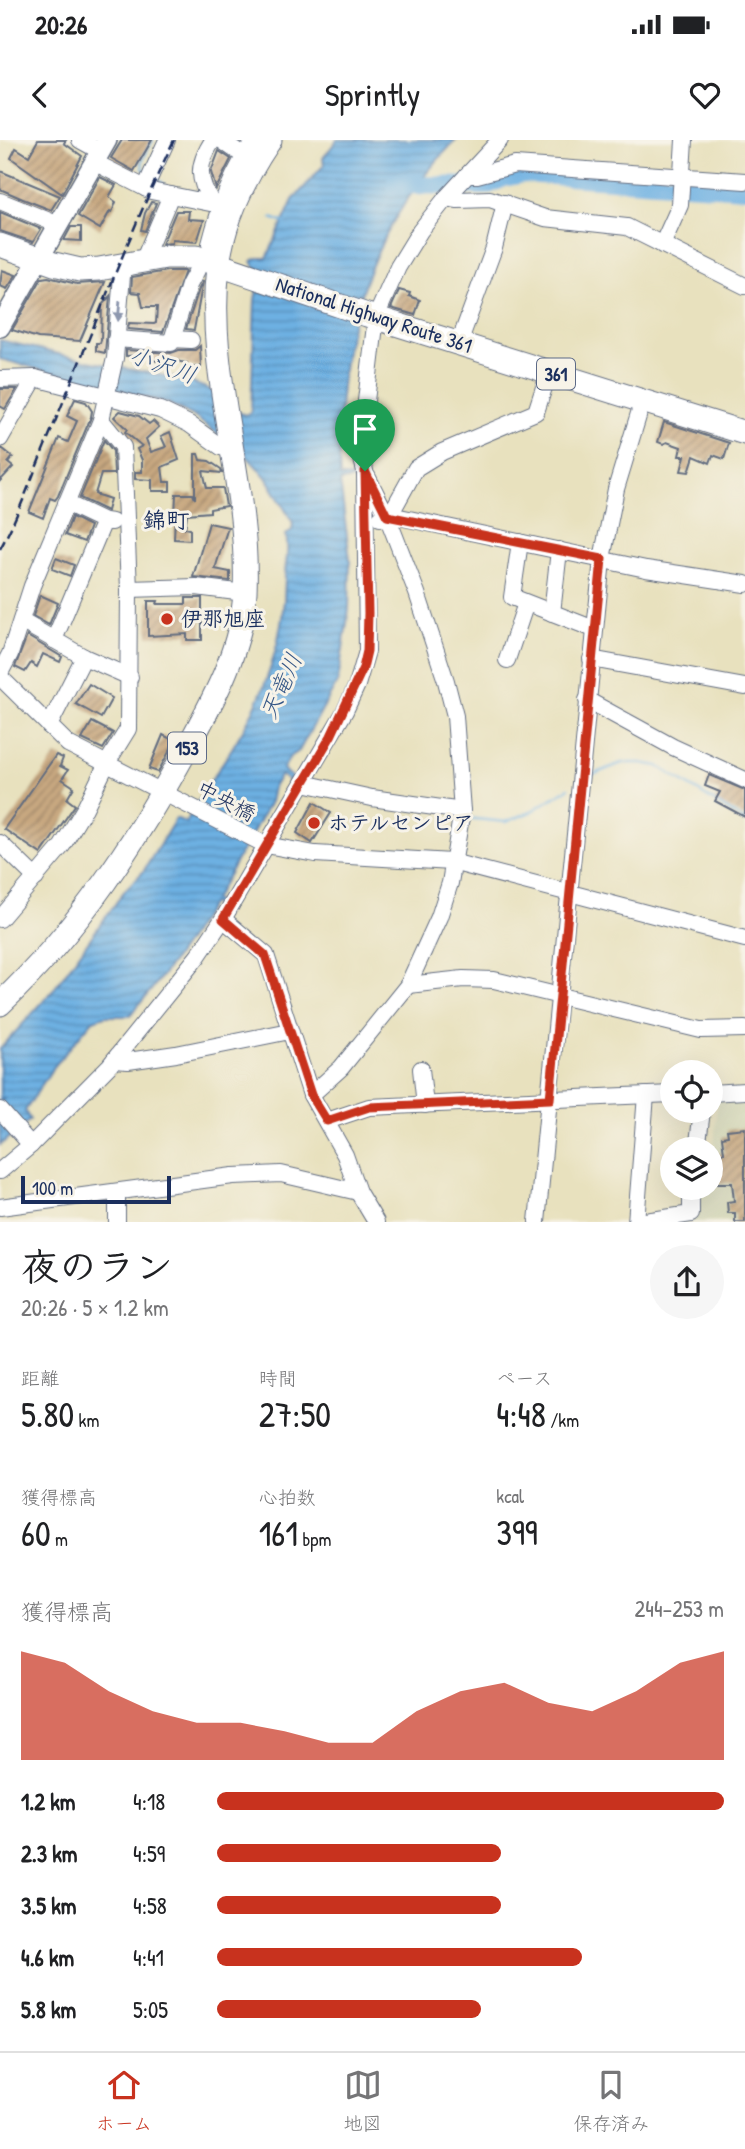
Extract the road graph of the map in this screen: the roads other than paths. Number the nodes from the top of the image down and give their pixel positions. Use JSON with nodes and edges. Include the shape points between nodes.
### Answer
{"nodes":[{"id":1,"x":80,"y":140,"type":"edge"},
{"id":2,"x":156,"y":140,"type":"edge"},
{"id":3,"x":167,"y":140,"type":"edge"},
{"id":4,"x":213,"y":140,"type":"edge"},
{"id":5,"x":221,"y":140,"type":"edge"},
{"id":6,"x":255,"y":140,"type":"edge"},
{"id":7,"x":270,"y":140,"type":"edge"},
{"id":8,"x":500,"y":140,"type":"edge"},
{"id":9,"x":684,"y":140,"type":"edge"},
{"id":10,"x":101,"y":151,"type":"edge"},
{"id":11,"x":244,"y":156,"type":"junction"},
{"id":12,"x":467,"y":175,"type":"junction"},
{"id":13,"x":683,"y":176,"type":"junction"},
{"id":14,"x":150,"y":177,"type":"junction"},
{"id":15,"x":745,"y":181,"type":"edge"},
{"id":16,"x":171,"y":195,"type":"junction"},
{"id":17,"x":446,"y":198,"type":"junction"},
{"id":18,"x":0,"y":201,"type":"edge"},
{"id":19,"x":505,"y":203,"type":"junction"},
{"id":20,"x":216,"y":204,"type":"junction"},
{"id":21,"x":59,"y":225,"type":"junction"},
{"id":22,"x":0,"y":245,"type":"edge"},
{"id":23,"x":662,"y":245,"type":"junction"},
{"id":24,"x":39,"y":259,"type":"junction"},
{"id":25,"x":133,"y":263,"type":"junction"},
{"id":26,"x":214,"y":265,"type":"junction"},
{"id":27,"x":745,"y":286,"type":"edge"},
{"id":28,"x":372,"y":316,"type":"junction"},
{"id":29,"x":0,"y":327,"type":"edge"},
{"id":30,"x":116,"y":339,"type":"junction"},
{"id":31,"x":172,"y":339,"type":"junction"},
{"id":32,"x":191,"y":340,"type":"dead end"},
{"id":33,"x":459,"y":342,"type":"junction"},
{"id":34,"x":549,"y":372,"type":"junction"},
{"id":35,"x":35,"y":378,"type":"junction"},
{"id":36,"x":0,"y":379,"type":"edge"},
{"id":37,"x":107,"y":395,"type":"junction"},
{"id":38,"x":643,"y":400,"type":"junction"},
{"id":39,"x":101,"y":420,"type":"junction"},
{"id":40,"x":745,"y":433,"type":"edge"},
{"id":41,"x":0,"y":439,"type":"edge"},
{"id":42,"x":231,"y":445,"type":"junction"},
{"id":43,"x":365,"y":471,"type":"junction"},
{"id":44,"x":65,"y":503,"type":"junction"},
{"id":45,"x":388,"y":515,"type":"junction"},
{"id":46,"x":104,"y":520,"type":"junction"},
{"id":47,"x":366,"y":523,"type":"junction"},
{"id":48,"x":126,"y":524,"type":"junction"},
{"id":49,"x":520,"y":542,"type":"junction"},
{"id":50,"x":559,"y":551,"type":"junction"},
{"id":51,"x":602,"y":559,"type":"junction"},
{"id":52,"x":745,"y":584,"type":"edge"},
{"id":53,"x":129,"y":589,"type":"junction"},
{"id":54,"x":245,"y":593,"type":"junction"},
{"id":55,"x":526,"y":603,"type":"junction"},
{"id":56,"x":552,"y":613,"type":"junction"},
{"id":57,"x":20,"y":621,"type":"junction"},
{"id":58,"x":594,"y":629,"type":"junction"},
{"id":59,"x":54,"y":640,"type":"junction"},
{"id":60,"x":83,"y":657,"type":"junction"},
{"id":61,"x":591,"y":659,"type":"junction"},
{"id":62,"x":507,"y":660,"type":"dead end"},
{"id":63,"x":0,"y":675,"type":"edge"},
{"id":64,"x":130,"y":677,"type":"junction"},
{"id":65,"x":745,"y":687,"type":"edge"},
{"id":66,"x":587,"y":700,"type":"junction"},
{"id":67,"x":49,"y":726,"type":"junction"},
{"id":68,"x":107,"y":763,"type":"junction"},
{"id":69,"x":745,"y":780,"type":"edge"},
{"id":70,"x":303,"y":783,"type":"junction"},
{"id":71,"x":167,"y":793,"type":"junction"},
{"id":72,"x":462,"y":811,"type":"junction"},
{"id":73,"x":0,"y":844,"type":"edge"},
{"id":74,"x":264,"y":844,"type":"junction"},
{"id":75,"x":452,"y":862,"type":"junction"},
{"id":76,"x":36,"y":878,"type":"junction"},
{"id":77,"x":569,"y":893,"type":"junction"},
{"id":78,"x":0,"y":919,"type":"edge"},
{"id":79,"x":223,"y":919,"type":"junction"},
{"id":80,"x":745,"y":939,"type":"edge"},
{"id":81,"x":408,"y":985,"type":"junction"},
{"id":82,"x":559,"y":996,"type":"junction"},
{"id":83,"x":0,"y":1004,"type":"edge"},
{"id":84,"x":745,"y":1029,"type":"edge"},
{"id":85,"x":290,"y":1031,"type":"junction"},
{"id":86,"x":114,"y":1060,"type":"junction"},
{"id":87,"x":421,"y":1069,"type":"dead end"},
{"id":88,"x":745,"y":1088,"type":"edge"},
{"id":89,"x":723,"y":1091,"type":"edge"},
{"id":90,"x":660,"y":1094,"type":"edge"},
{"id":91,"x":311,"y":1095,"type":"junction"},
{"id":92,"x":646,"y":1095,"type":"junction"},
{"id":93,"x":550,"y":1099,"type":"junction"},
{"id":94,"x":425,"y":1105,"type":"junction"},
{"id":95,"x":0,"y":1110,"type":"edge"},
{"id":96,"x":327,"y":1121,"type":"junction"},
{"id":97,"x":29,"y":1143,"type":"junction"},
{"id":98,"x":0,"y":1171,"type":"edge"},
{"id":99,"x":117,"y":1192,"type":"junction"},
{"id":100,"x":358,"y":1192,"type":"junction"},
{"id":101,"x":691,"y":1200,"type":"edge"},
{"id":102,"x":0,"y":1207,"type":"edge"},
{"id":103,"x":679,"y":1218,"type":"edge"},
{"id":104,"x":117,"y":1222,"type":"edge"},
{"id":105,"x":376,"y":1222,"type":"edge"},
{"id":106,"x":537,"y":1222,"type":"edge"},
{"id":107,"x":638,"y":1222,"type":"edge"}],
"edges":[{"from":1,"to":10,"type":"street"},
{"from":2,"to":14,"type":"street","via":[[146,160]]},
{"from":3,"to":14,"type":"street"},
{"from":4,"to":20,"type":"street","via":[[200,172]]},
{"from":5,"to":11,"type":"street"},
{"from":6,"to":11,"type":"street"},
{"from":7,"to":26,"type":"highway","number":"153","via":[[244,181]]},
{"from":8,"to":12,"type":"street"},
{"from":9,"to":13,"type":"street"},
{"from":10,"to":14,"type":"street"},
{"from":10,"to":21,"type":"main road"},
{"from":11,"to":20,"type":"street"},
{"from":12,"to":13,"type":"street","via":[[515,165]]},
{"from":12,"to":17,"type":"street"},
{"from":13,"to":15,"type":"street"},
{"from":13,"to":23,"type":"street","via":[[680,205]]},
{"from":14,"to":16,"type":"street"},
{"from":16,"to":20,"type":"street"},
{"from":16,"to":25,"type":"street"},
{"from":17,"to":19,"type":"street"},
{"from":17,"to":28,"type":"street","via":[[420,231]]},
{"from":18,"to":21,"type":"street"},
{"from":19,"to":23,"type":"street","via":[[545,218],[627,227]]},
{"from":19,"to":33,"type":"street","via":[[494,248]]},
{"from":20,"to":26,"type":"street"},
{"from":21,"to":24,"type":"main road"},
{"from":22,"to":24,"type":"highway","name":"National Highway Route 361","number":"361"},
{"from":23,"to":27,"type":"street"},
{"from":24,"to":25,"type":"highway","name":"National Highway Route 361","number":"361","via":[[80,270]]},
{"from":24,"to":29,"type":"main road"},
{"from":25,"to":26,"type":"highway","name":"National Highway Route 361","number":"361","via":[[181,256]]},
{"from":25,"to":30,"type":"street","one_way":true},
{"from":26,"to":28,"type":"highway","name":"National Highway Route 361","number":"361"},
{"from":26,"to":31,"type":"street","via":[[189,285]]},
{"from":26,"to":42,"type":"highway","number":"153","via":[[216,343]]},
{"from":28,"to":33,"type":"highway","name":"National Highway Route 361","number":"361"},
{"from":28,"to":43,"type":"street","via":[[360,451]]},
{"from":30,"to":31,"type":"street"},
{"from":30,"to":37,"type":"street"},
{"from":31,"to":32,"type":"street"},
{"from":33,"to":34,"type":"highway","name":"National Highway Route 361","number":"361"},
{"from":34,"to":38,"type":"highway","name":"National Highway Route 361","number":"361"},
{"from":34,"to":45,"type":"street","via":[[536,412],[442,452],[416,468]]},
{"from":35,"to":36,"type":"street"},
{"from":35,"to":37,"type":"street"},
{"from":35,"to":41,"type":"street"},
{"from":37,"to":39,"type":"street"},
{"from":37,"to":42,"type":"street","via":[[176,416],[221,447]]},
{"from":38,"to":40,"type":"highway","name":"National Highway Route 361","number":"361"},
{"from":38,"to":51,"type":"street","via":[[616,489]]},
{"from":39,"to":44,"type":"street"},
{"from":39,"to":48,"type":"street","via":[[123,447]]},
{"from":42,"to":54,"type":"highway","number":"153","via":[[245,555]]},
{"from":43,"to":45,"type":"street"},
{"from":43,"to":47,"type":"street"},
{"from":44,"to":46,"type":"street"},
{"from":44,"to":57,"type":"street"},
{"from":45,"to":47,"type":"street"},
{"from":45,"to":49,"type":"street"},
{"from":45,"to":72,"type":"street","via":[[453,707]]},
{"from":46,"to":48,"type":"street"},
{"from":46,"to":59,"type":"street"},
{"from":47,"to":70,"type":"street","via":[[368,626],[363,668],[345,711]]},
{"from":48,"to":53,"type":"street"},
{"from":49,"to":50,"type":"street"},
{"from":49,"to":55,"type":"street","via":[[512,597]]},
{"from":50,"to":51,"type":"street"},
{"from":50,"to":56,"type":"street"},
{"from":51,"to":52,"type":"street"},
{"from":51,"to":58,"type":"street"},
{"from":53,"to":54,"type":"street","via":[[196,587]]},
{"from":53,"to":64,"type":"street"},
{"from":54,"to":71,"type":"highway","number":"153","via":[[238,638],[217,694]]},
{"from":55,"to":56,"type":"street"},
{"from":55,"to":62,"type":"street"},
{"from":56,"to":58,"type":"street"},
{"from":57,"to":59,"type":"street"},
{"from":57,"to":63,"type":"street"},
{"from":58,"to":61,"type":"street"},
{"from":59,"to":60,"type":"street"},
{"from":60,"to":64,"type":"street"},
{"from":60,"to":67,"type":"street"},
{"from":61,"to":65,"type":"street"},
{"from":61,"to":66,"type":"street"},
{"from":63,"to":67,"type":"street","name":"中央橋"},
{"from":64,"to":68,"type":"street","via":[[128,729]]},
{"from":66,"to":69,"type":"street"},
{"from":66,"to":77,"type":"street"},
{"from":67,"to":68,"type":"street","name":"中央橋","via":[[68,744]]},
{"from":68,"to":71,"type":"street","name":"中央橋"},
{"from":68,"to":76,"type":"street","via":[[62,846]]},
{"from":70,"to":72,"type":"street"},
{"from":70,"to":74,"type":"street"},
{"from":71,"to":74,"type":"street","name":"中央橋"},
{"from":71,"to":83,"type":"highway","number":"153","via":[[65,935]]},
{"from":72,"to":75,"type":"street"},
{"from":73,"to":76,"type":"street"},
{"from":74,"to":75,"type":"street","name":"中央橋","via":[[315,853]]},
{"from":74,"to":79,"type":"street"},
{"from":75,"to":77,"type":"street","name":"中央橋"},
{"from":75,"to":81,"type":"street","via":[[439,918]]},
{"from":76,"to":78,"type":"street"},
{"from":77,"to":80,"type":"street","name":"中央橋"},
{"from":77,"to":82,"type":"street"},
{"from":79,"to":85,"type":"street","via":[[265,955]]},
{"from":79,"to":86,"type":"street"},
{"from":81,"to":82,"type":"street","via":[[494,980]]},
{"from":81,"to":91,"type":"street","via":[[341,1068]]},
{"from":82,"to":84,"type":"street","via":[[701,1030]]},
{"from":82,"to":93,"type":"street"},
{"from":85,"to":86,"type":"street","via":[[176,1054]]},
{"from":85,"to":91,"type":"street"},
{"from":86,"to":97,"type":"street"},
{"from":87,"to":94,"type":"street"},
{"from":88,"to":89,"type":"street"},
{"from":90,"to":92,"type":"street"},
{"from":91,"to":96,"type":"street"},
{"from":92,"to":93,"type":"street"},
{"from":92,"to":107,"type":"street"},
{"from":93,"to":94,"type":"street"},
{"from":93,"to":106,"type":"street"},
{"from":94,"to":96,"type":"street","via":[[369,1107]]},
{"from":95,"to":97,"type":"street"},
{"from":96,"to":100,"type":"street"},
{"from":97,"to":98,"type":"street"},
{"from":99,"to":100,"type":"street","via":[[281,1174]]},
{"from":99,"to":102,"type":"street"},
{"from":99,"to":104,"type":"street"},
{"from":100,"to":105,"type":"street"},
{"from":101,"to":103,"type":"street","via":[[691,1214]]},
{"from":103,"to":107,"type":"street"}]}
